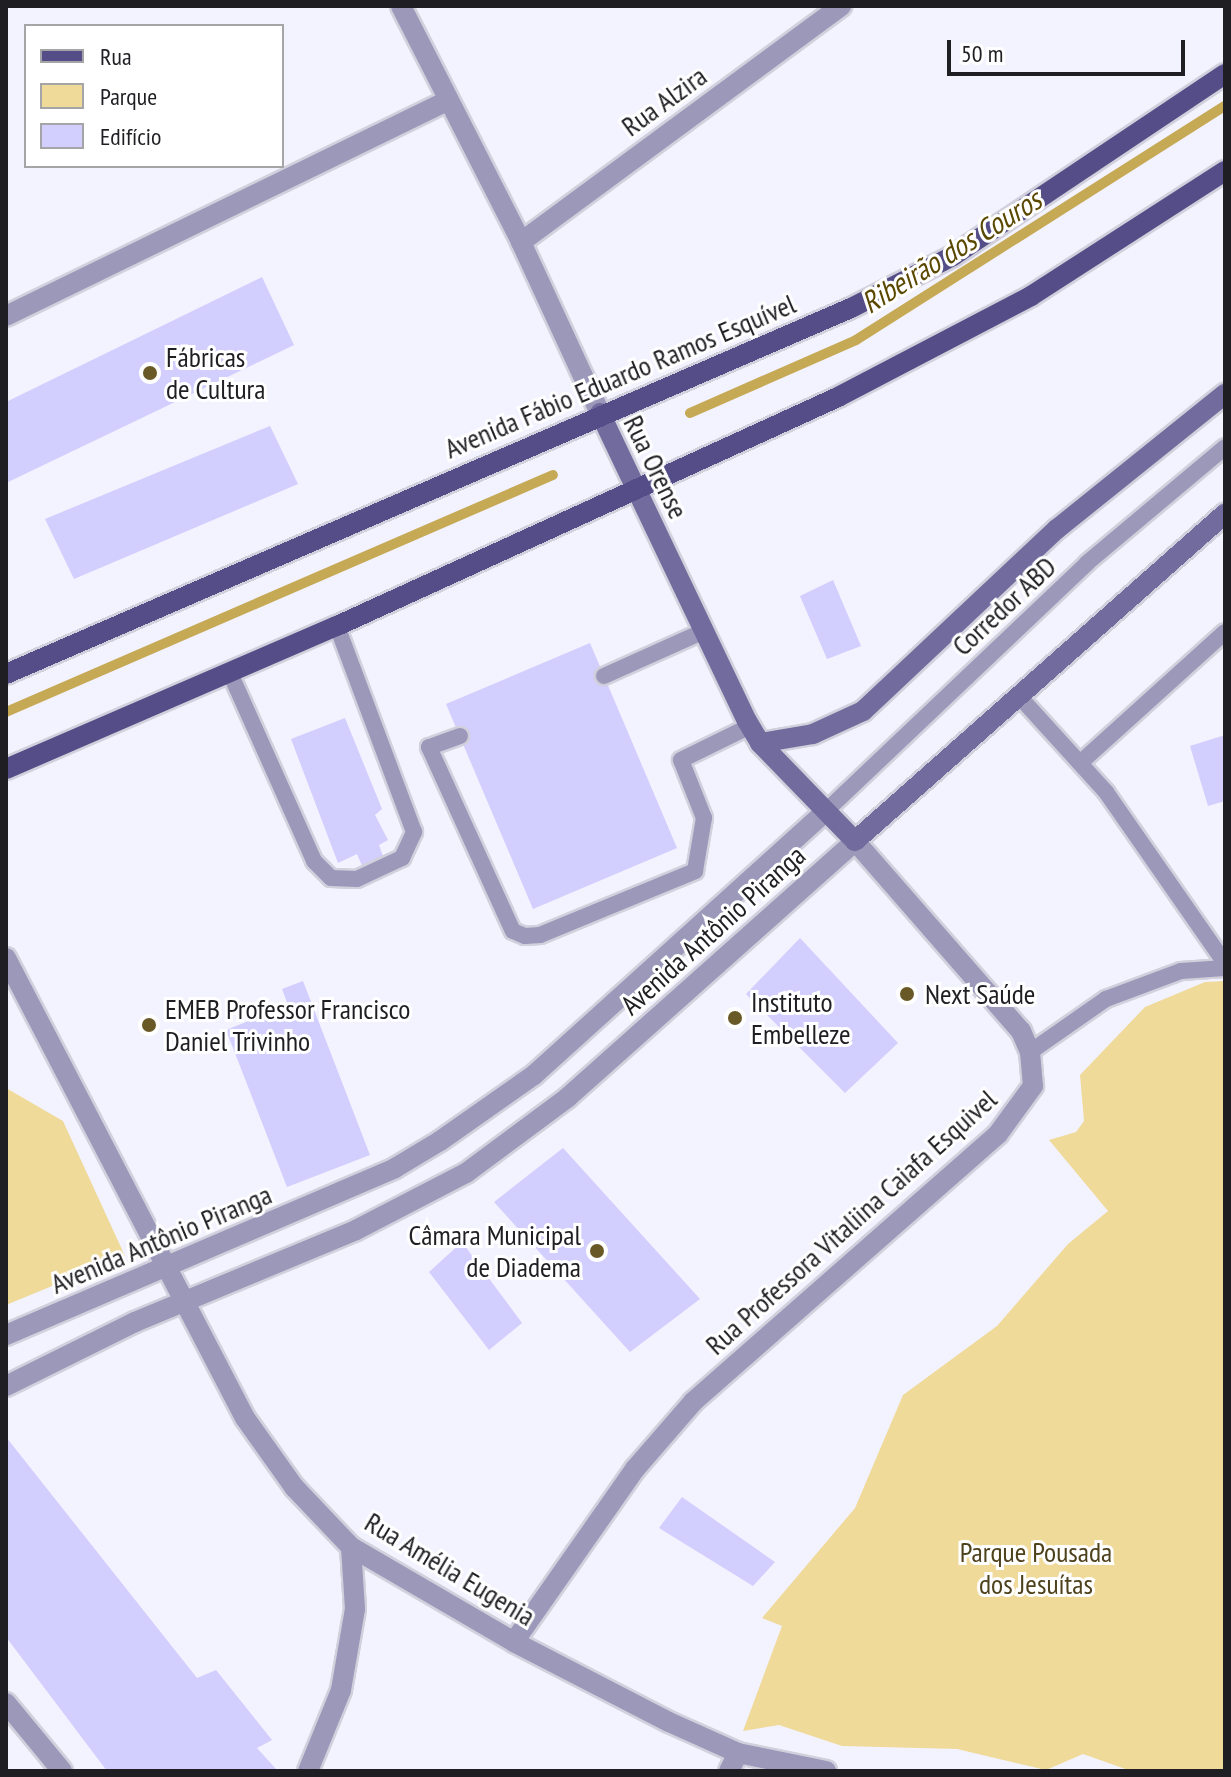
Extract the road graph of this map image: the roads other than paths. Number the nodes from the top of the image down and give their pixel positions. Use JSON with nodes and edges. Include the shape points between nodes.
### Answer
{"nodes":[{"id":1,"x":401,"y":6,"type":"edge"},
{"id":2,"x":841,"y":6,"type":"edge"},
{"id":3,"x":1225,"y":74,"type":"edge"},
{"id":4,"x":448,"y":100,"type":"junction"},
{"id":5,"x":1225,"y":171,"type":"edge"},
{"id":6,"x":521,"y":242,"type":"junction"},
{"id":7,"x":6,"y":316,"type":"edge"},
{"id":8,"x":1225,"y":394,"type":"edge"},
{"id":9,"x":600,"y":413,"type":"junction"},
{"id":10,"x":1225,"y":447,"type":"edge"},
{"id":11,"x":637,"y":492,"type":"junction"},
{"id":12,"x":1225,"y":514,"type":"edge"},
{"id":13,"x":337,"y":626,"type":"junction"},
{"id":14,"x":704,"y":631,"type":"junction"},
{"id":15,"x":1225,"y":632,"type":"edge"},
{"id":16,"x":230,"y":673,"type":"junction"},
{"id":17,"x":6,"y":674,"type":"edge"},
{"id":18,"x":604,"y":676,"type":"dead end"},
{"id":19,"x":1018,"y":695,"type":"junction"},
{"id":20,"x":755,"y":734,"type":"junction"},
{"id":21,"x":460,"y":736,"type":"dead end"},
{"id":22,"x":1080,"y":763,"type":"junction"},
{"id":23,"x":6,"y":769,"type":"edge"},
{"id":24,"x":826,"y":811,"type":"junction"},
{"id":25,"x":855,"y":841,"type":"junction"},
{"id":26,"x":6,"y":958,"type":"edge"},
{"id":27,"x":1225,"y":966,"type":"edge"},
{"id":28,"x":1030,"y":1052,"type":"junction"},
{"id":29,"x":166,"y":1270,"type":"junction"},
{"id":30,"x":182,"y":1301,"type":"junction"},
{"id":31,"x":6,"y":1335,"type":"edge"},
{"id":32,"x":6,"y":1386,"type":"edge"},
{"id":33,"x":351,"y":1547,"type":"junction"},
{"id":34,"x":514,"y":1642,"type":"junction"},
{"id":35,"x":6,"y":1703,"type":"edge"},
{"id":36,"x":734,"y":1762,"type":"edge"},
{"id":37,"x":62,"y":1771,"type":"edge"},
{"id":38,"x":308,"y":1771,"type":"edge"},
{"id":39,"x":826,"y":1771,"type":"edge"}],
"edges":[{"from":1,"to":4,"type":"street","name":"Rua Orense"},
{"from":2,"to":6,"type":"street","name":"Rua Alzira"},
{"from":3,"to":9,"type":"main road","name":"Avenida Fábio Eduardo Ramos Esquível","via":[[953,256],[851,308]]},
{"from":4,"to":6,"type":"street","name":"Rua Orense"},
{"from":4,"to":7,"type":"street"},
{"from":5,"to":11,"type":"main road","via":[[1031,296],[942,346]]},
{"from":6,"to":9,"type":"street","name":"Rua Orense"},
{"from":8,"to":20,"type":"main road","via":[[1057,529],[863,711],[813,734]]},
{"from":9,"to":11,"type":"main road","name":"Rua Orense"},
{"from":9,"to":17,"type":"main road","name":"Avenida Fábio Eduardo Ramos Esquível"},
{"from":10,"to":24,"type":"lane","name":"Corredor ABD","via":[[1087,563]]},
{"from":11,"to":13,"type":"main road"},
{"from":11,"to":14,"type":"main road","name":"Rua Orense"},
{"from":12,"to":19,"type":"main road","name":"Avenida Antônio Piranga"},
{"from":13,"to":16,"type":"main road"},
{"from":13,"to":16,"type":"lane","via":[[414,832],[402,858],[357,879],[331,878],[314,861]]},
{"from":14,"to":18,"type":"lane"},
{"from":14,"to":20,"type":"main road","name":"Rua Orense"},
{"from":15,"to":22,"type":"lane"},
{"from":16,"to":23,"type":"main road"},
{"from":19,"to":22,"type":"lane"},
{"from":19,"to":25,"type":"main road","name":"Avenida Antônio Piranga"},
{"from":20,"to":21,"type":"lane","via":[[681,760],[704,818],[695,871],[540,935],[525,936],[513,931],[429,747]]},
{"from":20,"to":24,"type":"main road","name":"Rua Orense"},
{"from":22,"to":27,"type":"lane","via":[[1106,792]]},
{"from":24,"to":25,"type":"main road","name":"Rua Orense"},
{"from":24,"to":29,"type":"street","name":"Avenida Antônio Piranga","via":[[534,1075],[487,1110],[395,1168]]},
{"from":25,"to":28,"type":"street","via":[[999,1002]]},
{"from":25,"to":30,"type":"street","name":"Avenida Antônio Piranga","via":[[567,1098],[466,1173],[356,1230]]},
{"from":26,"to":29,"type":"street","name":"Rua Amélia Eugenia"},
{"from":27,"to":28,"type":"lane","via":[[1181,971],[1106,999]]},
{"from":28,"to":34,"type":"street","name":"Rua Professora Vitaliina Caiafa Esquivel","via":[[1033,1086],[998,1134],[693,1402],[635,1469]]},
{"from":29,"to":30,"type":"street","name":"Rua Amélia Eugenia"},
{"from":29,"to":31,"type":"street","name":"Avenida Antônio Piranga"},
{"from":30,"to":32,"type":"street","name":"Avenida Antônio Piranga"},
{"from":30,"to":33,"type":"street","name":"Rua Amélia Eugenia","via":[[245,1418],[294,1487]]},
{"from":33,"to":34,"type":"street","name":"Rua Amélia Eugenia"},
{"from":33,"to":38,"type":"street","via":[[355,1609],[341,1690]]},
{"from":34,"to":36,"type":"street","name":"Rua Amélia Eugenia"},
{"from":35,"to":37,"type":"street"},
{"from":36,"to":39,"type":"street","name":"Rua Amélia Eugenia"}]}
